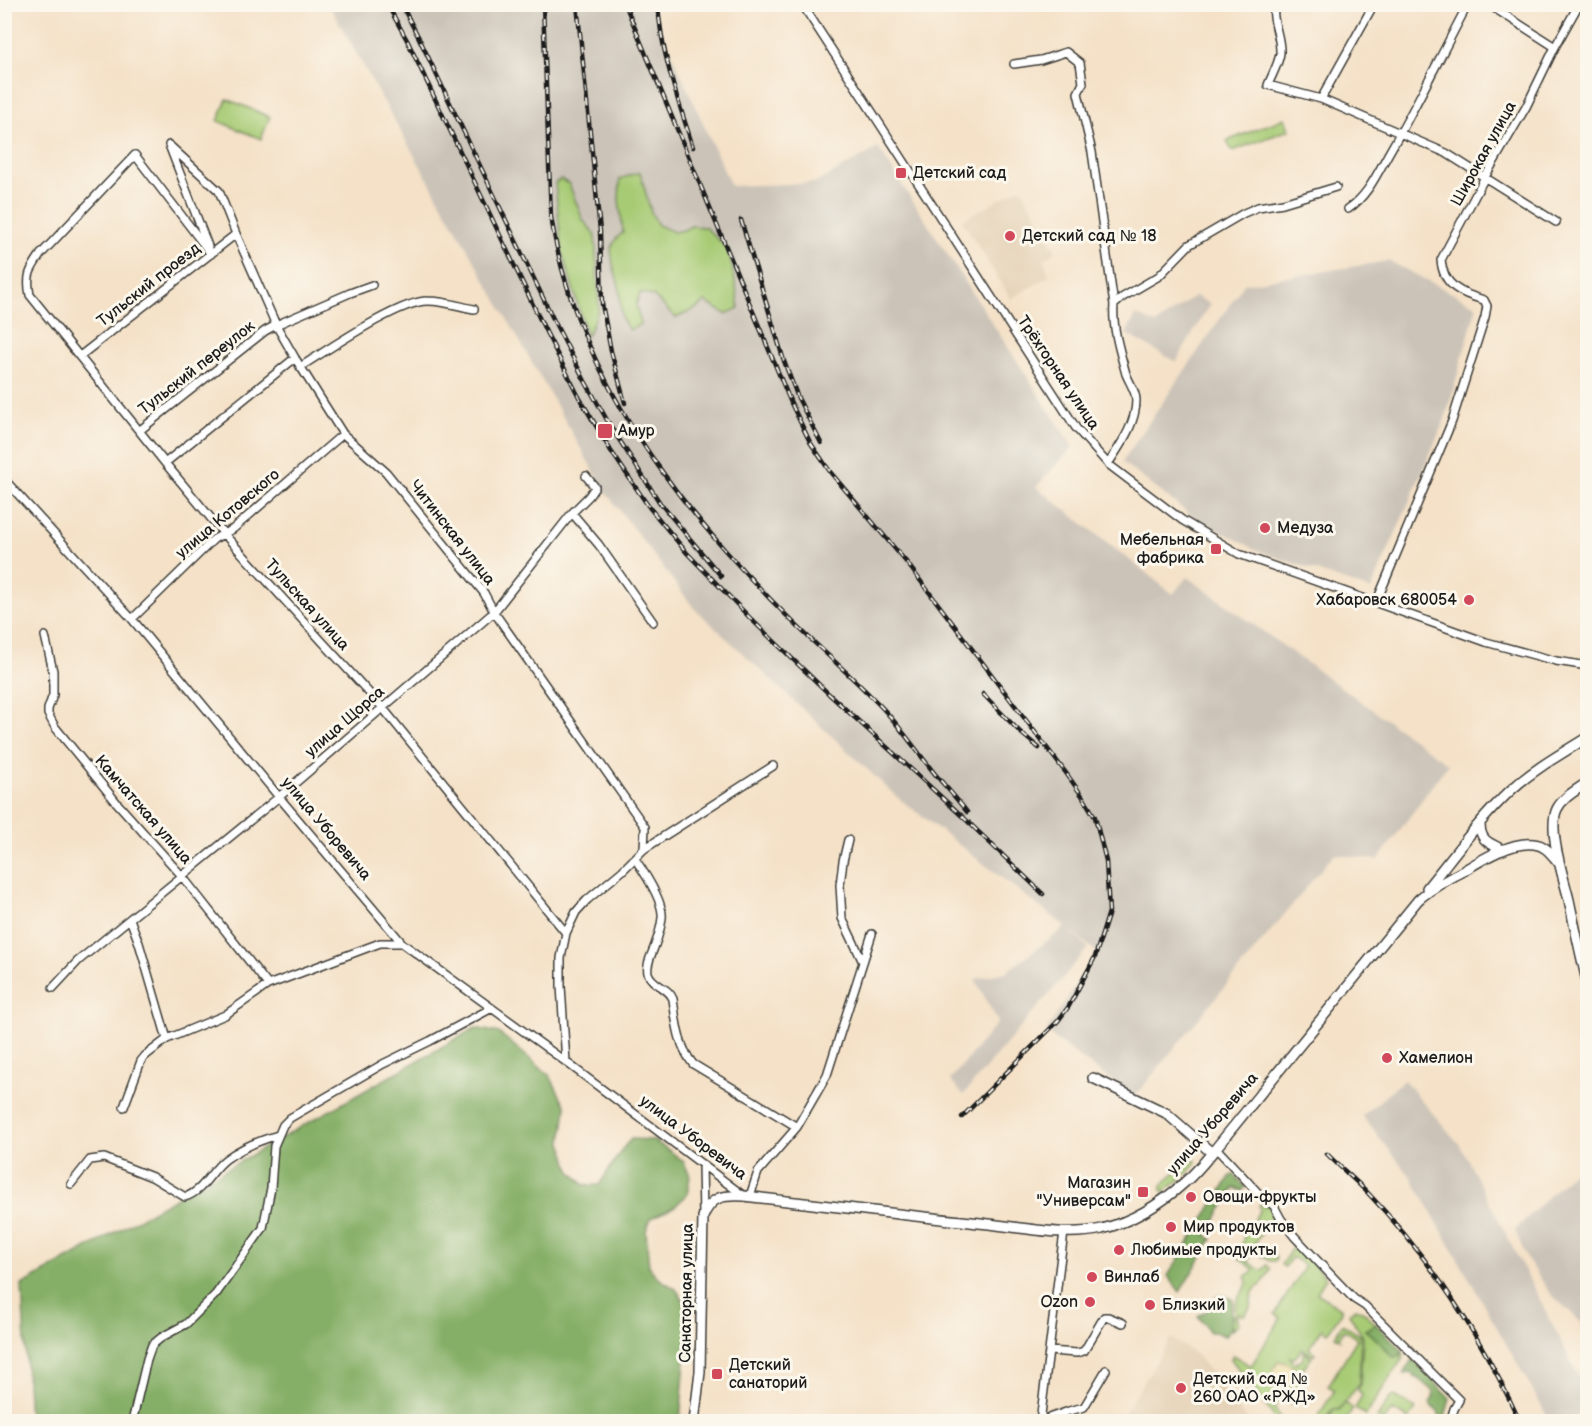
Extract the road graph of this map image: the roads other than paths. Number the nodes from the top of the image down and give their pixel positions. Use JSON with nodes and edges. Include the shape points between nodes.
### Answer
{"nodes":[{"id":1,"x":802,"y":4,"type":"edge"},
{"id":2,"x":1275,"y":4,"type":"edge"},
{"id":3,"x":1374,"y":4,"type":"edge"},
{"id":4,"x":1468,"y":4,"type":"edge"},
{"id":5,"x":1488,"y":4,"type":"edge"},
{"id":6,"x":1579,"y":4,"type":"edge"},
{"id":7,"x":1555,"y":46,"type":"junction"},
{"id":8,"x":1014,"y":64,"type":"dead end"},
{"id":9,"x":1321,"y":99,"type":"junction"},
{"id":10,"x":1401,"y":133,"type":"junction"},
{"id":11,"x":1485,"y":177,"type":"junction"},
{"id":12,"x":1336,"y":187,"type":"dead end"},
{"id":13,"x":1347,"y":209,"type":"dead end"},
{"id":14,"x":1556,"y":222,"type":"dead end"},
{"id":15,"x":236,"y":234,"type":"junction"},
{"id":16,"x":211,"y":254,"type":"junction"},
{"id":17,"x":372,"y":285,"type":"dead end"},
{"id":18,"x":1114,"y":305,"type":"junction"},
{"id":19,"x":474,"y":309,"type":"dead end"},
{"id":20,"x":276,"y":325,"type":"junction"},
{"id":21,"x":80,"y":356,"type":"junction"},
{"id":22,"x":295,"y":358,"type":"junction"},
{"id":23,"x":300,"y":367,"type":"junction"},
{"id":24,"x":139,"y":431,"type":"junction"},
{"id":25,"x":343,"y":434,"type":"junction"},
{"id":26,"x":165,"y":463,"type":"junction"},
{"id":27,"x":1108,"y":464,"type":"junction"},
{"id":28,"x":586,"y":476,"type":"dead end"},
{"id":29,"x":4,"y":479,"type":"edge"},
{"id":30,"x":572,"y":513,"type":"junction"},
{"id":31,"x":224,"y":534,"type":"junction"},
{"id":32,"x":1376,"y":603,"type":"junction"},
{"id":33,"x":494,"y":612,"type":"junction"},
{"id":34,"x":132,"y":619,"type":"junction"},
{"id":35,"x":653,"y":622,"type":"dead end"},
{"id":36,"x":45,"y":636,"type":"dead end"},
{"id":37,"x":1587,"y":666,"type":"edge"},
{"id":38,"x":382,"y":707,"type":"junction"},
{"id":39,"x":1587,"y":737,"type":"edge"},
{"id":40,"x":773,"y":766,"type":"dead end"},
{"id":41,"x":1587,"y":782,"type":"edge"},
{"id":42,"x":279,"y":797,"type":"junction"},
{"id":43,"x":1480,"y":824,"type":"junction"},
{"id":44,"x":848,"y":840,"type":"dead end"},
{"id":45,"x":644,"y":849,"type":"junction"},
{"id":46,"x":1503,"y":850,"type":"junction"},
{"id":47,"x":635,"y":859,"type":"junction"},
{"id":48,"x":1559,"y":863,"type":"junction"},
{"id":49,"x":183,"y":876,"type":"junction"},
{"id":50,"x":1418,"y":900,"type":"junction"},
{"id":51,"x":130,"y":919,"type":"junction"},
{"id":52,"x":566,"y":933,"type":"junction"},
{"id":53,"x":872,"y":934,"type":"dead end"},
{"id":54,"x":402,"y":943,"type":"junction"},
{"id":55,"x":863,"y":962,"type":"junction"},
{"id":56,"x":268,"y":985,"type":"junction"},
{"id":57,"x":1587,"y":985,"type":"edge"},
{"id":58,"x":53,"y":987,"type":"dead end"},
{"id":59,"x":492,"y":1008,"type":"junction"},
{"id":60,"x":167,"y":1039,"type":"junction"},
{"id":61,"x":567,"y":1062,"type":"junction"},
{"id":62,"x":1093,"y":1078,"type":"dead end"},
{"id":63,"x":124,"y":1107,"type":"dead end"},
{"id":64,"x":797,"y":1127,"type":"junction"},
{"id":65,"x":278,"y":1135,"type":"junction"},
{"id":66,"x":1214,"y":1150,"type":"junction"},
{"id":67,"x":702,"y":1164,"type":"junction"},
{"id":68,"x":70,"y":1184,"type":"dead end"},
{"id":69,"x":747,"y":1196,"type":"junction"},
{"id":70,"x":703,"y":1217,"type":"junction"},
{"id":71,"x":1064,"y":1232,"type":"junction"},
{"id":72,"x":1123,"y":1323,"type":"dead end"},
{"id":73,"x":1049,"y":1351,"type":"junction"},
{"id":74,"x":1106,"y":1370,"type":"dead end"},
{"id":75,"x":1040,"y":1421,"type":"edge"},
{"id":76,"x":132,"y":1422,"type":"edge"},
{"id":77,"x":694,"y":1422,"type":"edge"},
{"id":78,"x":1450,"y":1422,"type":"edge"}],
"edges":[{"from":1,"to":27,"type":"street","name":"Трёхгорная улица","via":[[1076,428]]},
{"from":2,"to":9,"type":"street","via":[[1280,55],[1268,85]]},
{"from":3,"to":9,"type":"street"},
{"from":4,"to":10,"type":"street"},
{"from":5,"to":7,"type":"street"},
{"from":6,"to":7,"type":"street","name":"Широкая улица"},
{"from":7,"to":11,"type":"street","name":"Широкая улица","via":[[1526,107]]},
{"from":8,"to":18,"type":"street","via":[[1066,52],[1080,63],[1083,83],[1078,93],[1092,152]]},
{"from":9,"to":10,"type":"street"},
{"from":10,"to":11,"type":"street","via":[[1446,153]]},
{"from":10,"to":13,"type":"street","via":[[1364,195]]},
{"from":11,"to":14,"type":"street"},
{"from":11,"to":32,"type":"street","name":"Широкая улица","via":[[1441,260],[1442,271],[1457,290],[1484,300],[1485,317],[1452,421]]},
{"from":12,"to":18,"type":"street","via":[[1244,213],[1189,245],[1159,276]]},
{"from":15,"to":16,"type":"street","name":"Тульский проезд"},
{"from":15,"to":16,"type":"street","name":"Читинская улица","via":[[219,191],[169,145]]},
{"from":15,"to":20,"type":"street","name":"Читинская улица"},
{"from":16,"to":21,"type":"street","name":"Тульский проезд"},
{"from":16,"to":21,"type":"street","name":"Тульская улица","via":[[135,155],[29,271],[30,295]]},
{"from":17,"to":20,"type":"street","name":"Тульский переулок"},
{"from":18,"to":27,"type":"street","via":[[1112,317],[1136,398],[1133,421]]},
{"from":19,"to":23,"type":"street","via":[[427,300],[413,303]]},
{"from":20,"to":22,"type":"street","name":"Читинская улица"},
{"from":20,"to":24,"type":"street","name":"Тульский переулок"},
{"from":21,"to":24,"type":"street","name":"Тульская улица"},
{"from":22,"to":23,"type":"street","name":"Читинская улица"},
{"from":22,"to":26,"type":"street"},
{"from":23,"to":25,"type":"street","name":"Читинская улица"},
{"from":24,"to":26,"type":"street","name":"Тульская улица"},
{"from":25,"to":31,"type":"street","name":"улица Котовского"},
{"from":25,"to":33,"type":"street","name":"Читинская улица","via":[[386,472],[484,593]]},
{"from":26,"to":31,"type":"street","name":"Тульская улица"},
{"from":27,"to":32,"type":"street","name":"Трёхгорная улица","via":[[1182,520],[1239,554]]},
{"from":28,"to":30,"type":"street","name":"улица Щорса","via":[[595,487]]},
{"from":29,"to":34,"type":"street","name":"улица Уборевича"},
{"from":30,"to":33,"type":"street","name":"улица Щорса"},
{"from":30,"to":35,"type":"street"},
{"from":31,"to":34,"type":"street","name":"улица Котовского","via":[[214,539]]},
{"from":31,"to":38,"type":"street","name":"Тульская улица"},
{"from":32,"to":37,"type":"street","name":"Трёхгорная улица","via":[[1486,642]]},
{"from":33,"to":38,"type":"street","name":"улица Щорса"},
{"from":33,"to":45,"type":"street","name":"Читинская улица","via":[[645,827]]},
{"from":34,"to":42,"type":"street","name":"улица Уборевича"},
{"from":36,"to":49,"type":"street","name":"Камчатская улица","via":[[54,695],[48,714],[55,728]]},
{"from":38,"to":42,"type":"street","name":"улица Щорса"},
{"from":38,"to":52,"type":"street","name":"Тульская улица"},
{"from":39,"to":43,"type":"main road","via":[[1511,789]]},
{"from":40,"to":45,"type":"street"},
{"from":41,"to":48,"type":"main road","via":[[1562,801],[1556,812]]},
{"from":42,"to":49,"type":"street","name":"улица Щорса"},
{"from":42,"to":54,"type":"street","name":"улица Уборевича"},
{"from":43,"to":46,"type":"main road","via":[[1480,833],[1488,843]]},
{"from":43,"to":50,"type":"main road"},
{"from":44,"to":55,"type":"street","via":[[840,885],[842,918]]},
{"from":45,"to":47,"type":"street"},
{"from":46,"to":48,"type":"main road","name":"улица Уборевича","via":[[1535,844]]},
{"from":46,"to":50,"type":"main road","name":"улица Уборевича","via":[[1486,856]]},
{"from":47,"to":52,"type":"street","via":[[587,900]]},
{"from":47,"to":64,"type":"street","via":[[652,885],[663,915],[648,974],[674,999],[687,1056],[693,1064]]},
{"from":48,"to":57,"type":"main road"},
{"from":49,"to":51,"type":"street","name":"улица Щорса"},
{"from":49,"to":56,"type":"street","name":"Камчатская улица"},
{"from":50,"to":66,"type":"main road","name":"улица Уборевича"},
{"from":51,"to":58,"type":"street","name":"улица Щорса"},
{"from":51,"to":60,"type":"street"},
{"from":52,"to":61,"type":"street","via":[[561,986]]},
{"from":53,"to":55,"type":"street"},
{"from":54,"to":56,"type":"street","via":[[380,943]]},
{"from":54,"to":59,"type":"street","name":"улица Уборевича"},
{"from":55,"to":64,"type":"street","via":[[827,1075]]},
{"from":56,"to":60,"type":"street","via":[[225,1015]]},
{"from":59,"to":61,"type":"street","name":"улица Уборевича"},
{"from":59,"to":65,"type":"street","via":[[290,1118]]},
{"from":60,"to":63,"type":"street","via":[[144,1056]]},
{"from":61,"to":67,"type":"street","name":"улица Уборевича"},
{"from":62,"to":66,"type":"main road","via":[[1166,1113]]},
{"from":64,"to":69,"type":"street","via":[[758,1172]]},
{"from":65,"to":68,"type":"street","via":[[225,1159],[194,1194],[185,1197],[152,1177],[104,1158],[90,1160]]},
{"from":65,"to":76,"type":"street","via":[[262,1228],[216,1294],[186,1324],[152,1345]]},
{"from":66,"to":71,"type":"main road","name":"улица Уборевича","via":[[1187,1181],[1136,1216],[1103,1228]]},
{"from":66,"to":78,"type":"street","via":[[1274,1206],[1294,1236],[1354,1299],[1459,1400]]},
{"from":67,"to":69,"type":"street","name":"улица Уборевича"},
{"from":67,"to":70,"type":"street"},
{"from":69,"to":70,"type":"main road","name":"Санаторная улица","via":[[716,1199]]},
{"from":69,"to":71,"type":"main road","name":"улица Уборевича"},
{"from":70,"to":77,"type":"main road","name":"Санаторная улица","via":[[700,1372]]},
{"from":71,"to":73,"type":"street"},
{"from":72,"to":73,"type":"street","via":[[1104,1317],[1084,1351]]},
{"from":73,"to":75,"type":"street"},
{"from":74,"to":75,"type":"street","via":[[1084,1407]]}]}
